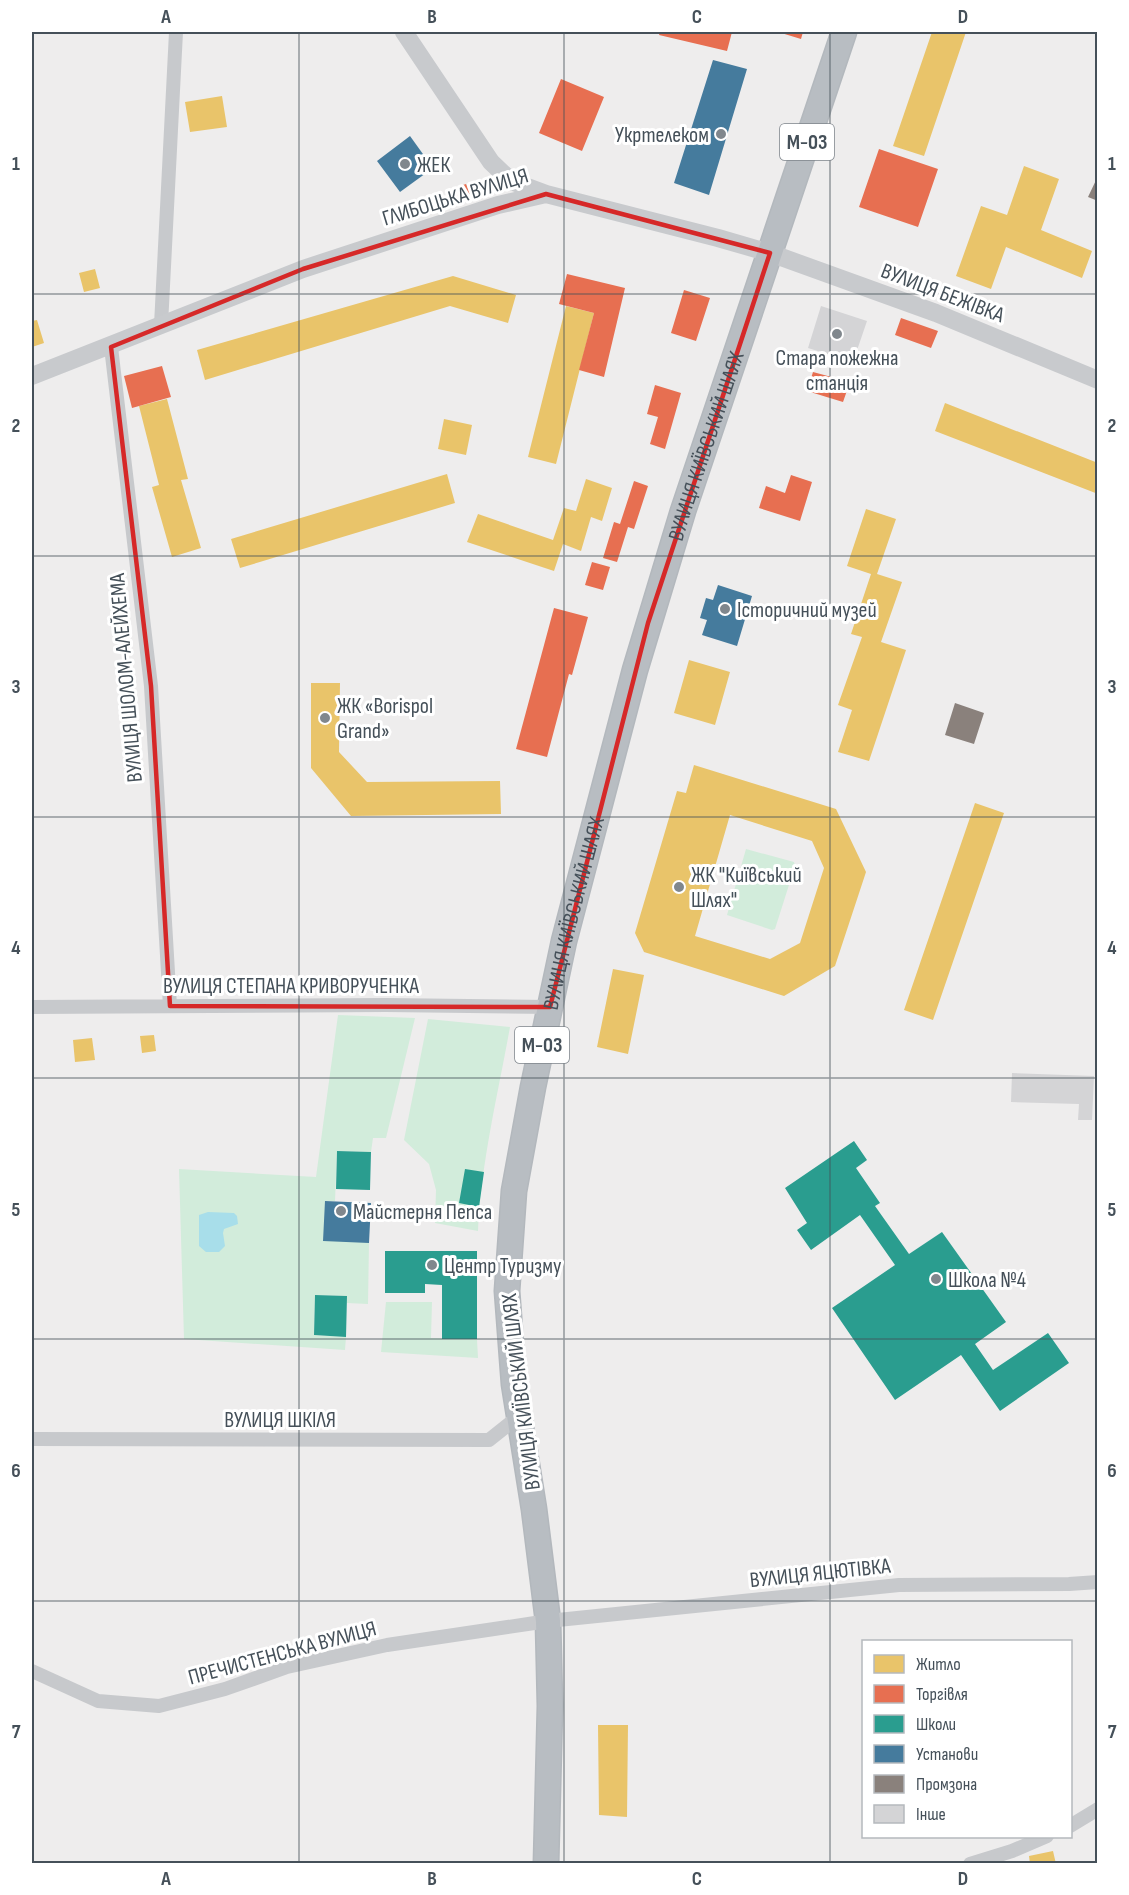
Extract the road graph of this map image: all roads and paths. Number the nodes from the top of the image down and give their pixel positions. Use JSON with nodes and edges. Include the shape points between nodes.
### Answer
{"nodes":[{"id":1,"x":176,"y":32,"type":"edge"},
{"id":2,"x":404,"y":32,"type":"edge"},
{"id":3,"x":844,"y":32,"type":"edge"},
{"id":4,"x":546,"y":194,"type":"junction"},
{"id":5,"x":770,"y":253,"type":"junction"},
{"id":6,"x":161,"y":325,"type":"junction"},
{"id":7,"x":111,"y":346,"type":"junction"},
{"id":8,"x":32,"y":376,"type":"edge"},
{"id":9,"x":1098,"y":380,"type":"edge"},
{"id":10,"x":170,"y":1006,"type":"junction"},
{"id":11,"x":32,"y":1007,"type":"edge"},
{"id":12,"x":550,"y":1007,"type":"junction"},
{"id":13,"x":519,"y":1416,"type":"junction"},
{"id":14,"x":32,"y":1439,"type":"edge"},
{"id":15,"x":1098,"y":1582,"type":"edge"},
{"id":16,"x":548,"y":1621,"type":"junction"},
{"id":17,"x":32,"y":1671,"type":"edge"},
{"id":18,"x":1098,"y":1809,"type":"edge"},
{"id":19,"x":1072,"y":1825,"type":"edge"},
{"id":20,"x":1042,"y":1838,"type":"edge"},
{"id":21,"x":546,"y":1863,"type":"edge"},
{"id":22,"x":970,"y":1863,"type":"edge"}],
"edges":[{"from":1,"to":6,"type":"street"},
{"from":2,"to":4,"type":"street","via":[[491,162],[511,182]]},
{"from":3,"to":5,"type":"highway","name":"ВУЛИЦЯ КИЇВСЬКИЙ ШЛЯХ","number":"М-03"},
{"from":4,"to":5,"type":"street","name":"ГЛИБОЦЬКА ВУЛИЦЯ"},
{"from":4,"to":6,"type":"street","name":"ГЛИБОЦЬКА ВУЛИЦЯ","via":[[498,205],[303,269]]},
{"from":5,"to":9,"type":"street","name":"ВУЛИЦЯ БЕЖІВКА","via":[[936,313]]},
{"from":5,"to":12,"type":"highway","name":"ВУЛИЦЯ КИЇВСЬКИЙ ШЛЯХ","number":"М-03","via":[[648,623]]},
{"from":6,"to":7,"type":"street","name":"ГЛИБОЦЬКА ВУЛИЦЯ"},
{"from":7,"to":8,"type":"street","name":"ГЛИБОЦЬКА ВУЛИЦЯ"},
{"from":7,"to":10,"type":"street","name":"ВУЛИЦЯ ШОЛОМ-АЛЕЙХЕМА","via":[[150,686]]},
{"from":10,"to":11,"type":"street","name":"ВУЛИЦЯ СТЕПАНА КРИВОРУЧЕНКА"},
{"from":10,"to":12,"type":"street","name":"ВУЛИЦЯ СТЕПАНА КРИВОРУЧЕНКА"},
{"from":12,"to":13,"type":"highway","name":"ВУЛИЦЯ КИЇВСЬКИЙ ШЛЯХ","number":"М-03","via":[[514,1191],[507,1291]]},
{"from":13,"to":14,"type":"street","name":"ВУЛИЦЯ ШКІЛЯ","via":[[489,1440]]},
{"from":13,"to":16,"type":"highway","name":"ВУЛИЦЯ КИЇВСЬКИЙ ШЛЯХ","number":"М-03"},
{"from":15,"to":16,"type":"street","name":"ВУЛИЦЯ ЯЦЮТІВКА","via":[[899,1585]]},
{"from":16,"to":17,"type":"street","name":"ПРЕЧИСТЕНСЬКА ВУЛИЦЯ","via":[[387,1645],[298,1665],[159,1706],[98,1701]]},
{"from":16,"to":21,"type":"highway","name":"ВУЛИЦЯ КИЇВСЬКИЙ ШЛЯХ","number":"М-03"},
{"from":18,"to":19,"type":"street"},
{"from":20,"to":22,"type":"street"}]}
